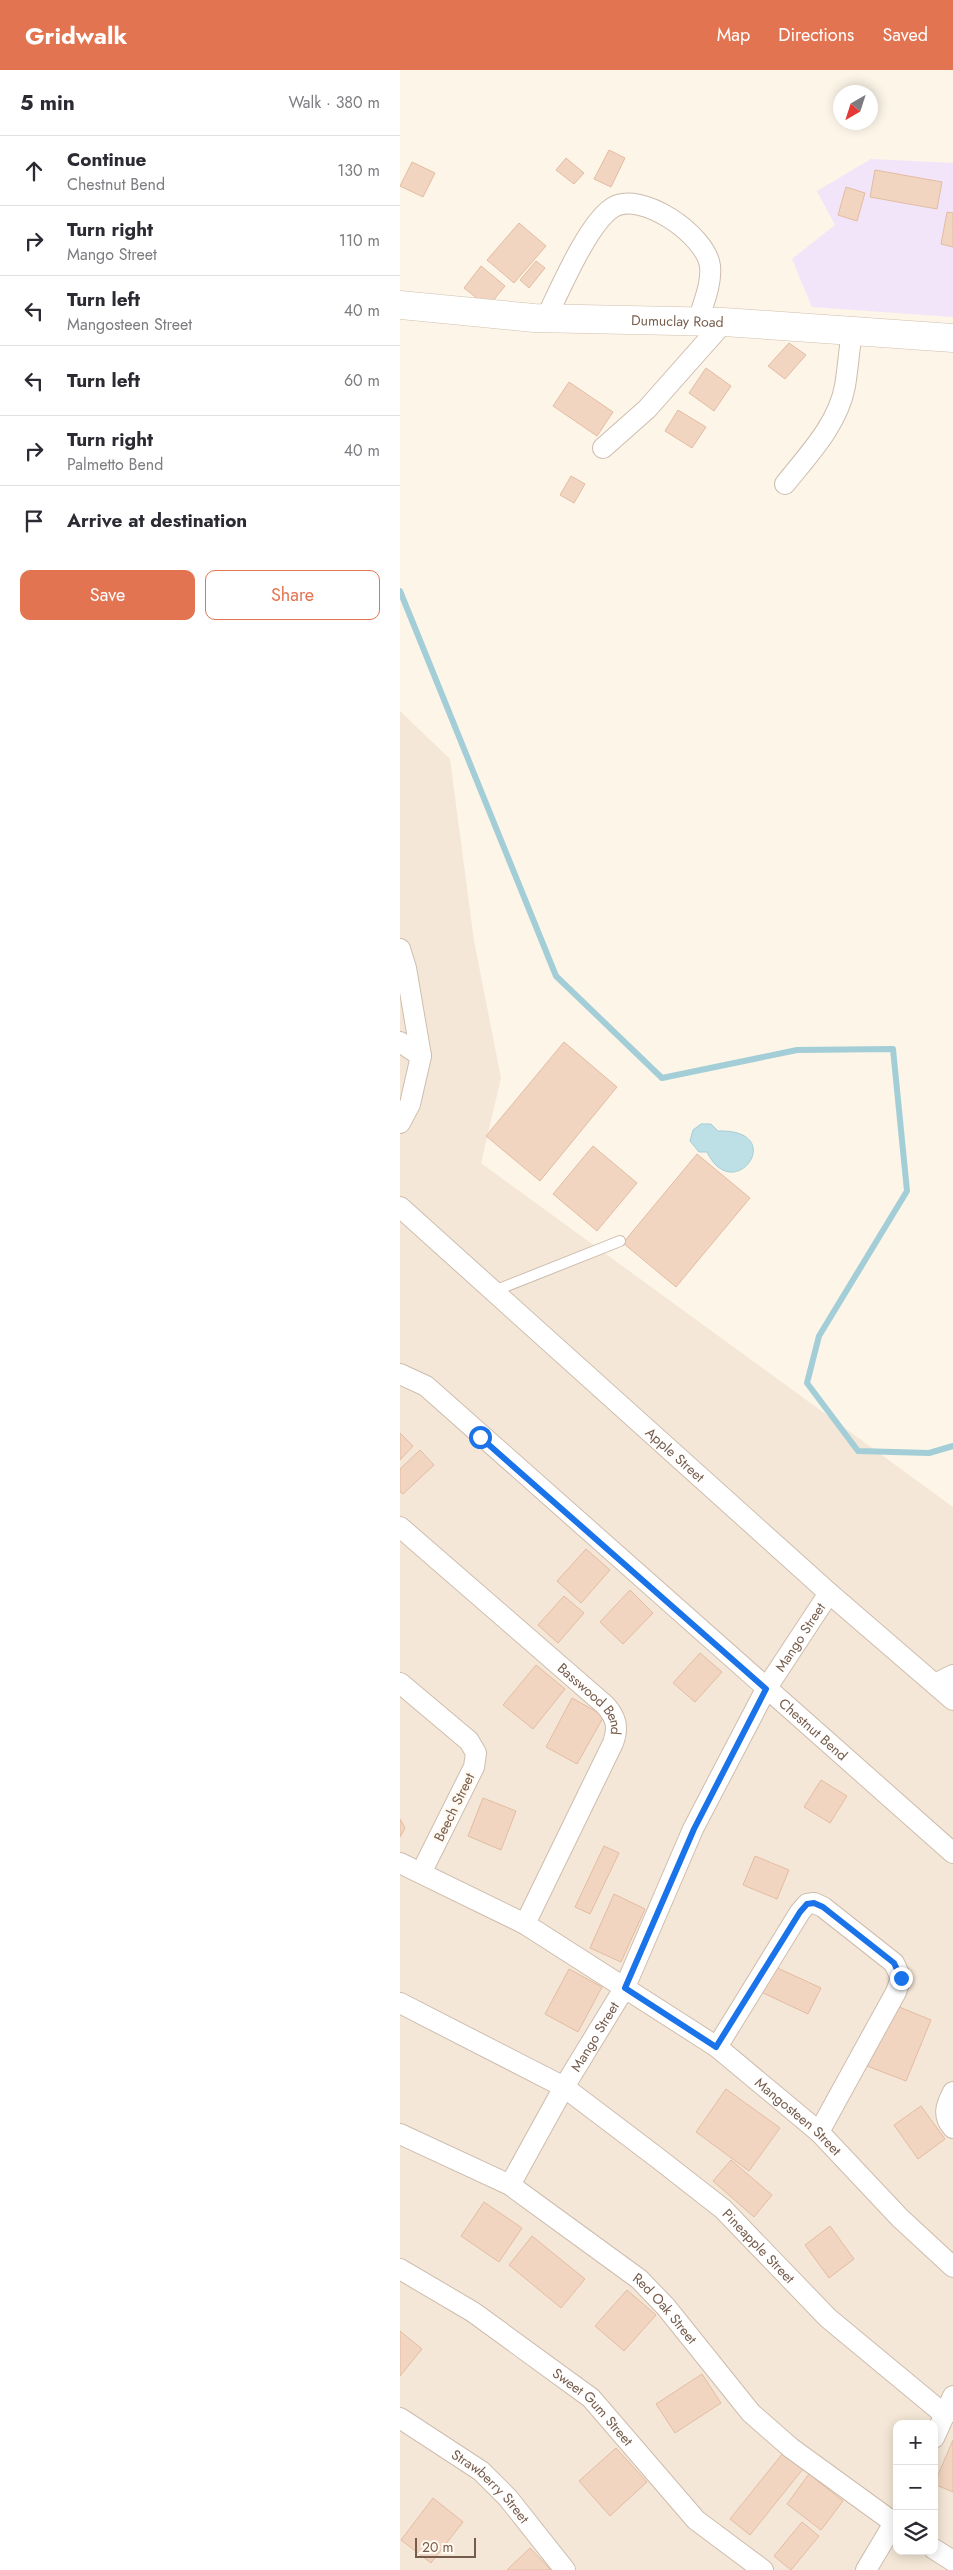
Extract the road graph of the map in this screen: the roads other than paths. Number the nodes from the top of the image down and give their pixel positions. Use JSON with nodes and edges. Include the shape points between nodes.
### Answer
{"nodes":[{"id":1,"x":400,"y":305,"type":"edge"},
{"id":2,"x":546,"y":318,"type":"junction"},
{"id":3,"x":711,"y":322,"type":"junction"},
{"id":4,"x":852,"y":332,"type":"junction"},
{"id":5,"x":953,"y":338,"type":"edge"},
{"id":6,"x":603,"y":448,"type":"dead end"},
{"id":7,"x":785,"y":484,"type":"dead end"},
{"id":8,"x":400,"y":948,"type":"edge"},
{"id":9,"x":400,"y":1042,"type":"edge"},
{"id":10,"x":421,"y":1056,"type":"junction"},
{"id":11,"x":400,"y":1124,"type":"edge"},
{"id":12,"x":400,"y":1207,"type":"edge"},
{"id":13,"x":620,"y":1242,"type":"dead end"},
{"id":14,"x":494,"y":1291,"type":"junction"},
{"id":15,"x":400,"y":1374,"type":"edge"},
{"id":16,"x":400,"y":1527,"type":"edge"},
{"id":17,"x":829,"y":1593,"type":"junction"},
{"id":18,"x":953,"y":1675,"type":"edge"},
{"id":19,"x":400,"y":1683,"type":"edge"},
{"id":20,"x":935,"y":1684,"type":"junction"},
{"id":21,"x":766,"y":1689,"type":"junction"},
{"id":22,"x":953,"y":1700,"type":"edge"},
{"id":23,"x":953,"y":1854,"type":"edge"},
{"id":24,"x":400,"y":1863,"type":"edge"},
{"id":25,"x":421,"y":1873,"type":"junction"},
{"id":26,"x":525,"y":1924,"type":"junction"},
{"id":27,"x":625,"y":1988,"type":"junction"},
{"id":28,"x":400,"y":2003,"type":"edge"},
{"id":29,"x":716,"y":2047,"type":"junction"},
{"id":30,"x":564,"y":2087,"type":"junction"},
{"id":31,"x":953,"y":2092,"type":"edge"},
{"id":32,"x":949,"y":2120,"type":"edge"},
{"id":33,"x":820,"y":2132,"type":"junction"},
{"id":34,"x":400,"y":2134,"type":"edge"},
{"id":35,"x":510,"y":2185,"type":"junction"},
{"id":36,"x":953,"y":2267,"type":"edge"},
{"id":37,"x":400,"y":2270,"type":"edge"},
{"id":38,"x":953,"y":2396,"type":"edge"},
{"id":39,"x":945,"y":2415,"type":"junction"},
{"id":40,"x":400,"y":2418,"type":"edge"},
{"id":41,"x":938,"y":2430,"type":"edge"},
{"id":42,"x":893,"y":2520,"type":"edge"},
{"id":43,"x":893,"y":2527,"type":"edge"},
{"id":44,"x":938,"y":2552,"type":"edge"},
{"id":45,"x":953,"y":2561,"type":"edge"},
{"id":46,"x":565,"y":2570,"type":"edge"},
{"id":47,"x":763,"y":2570,"type":"edge"},
{"id":48,"x":866,"y":2570,"type":"edge"}],
"edges":[{"from":1,"to":2,"type":"street","name":"Dumuclay Road"},
{"from":2,"to":3,"type":"street","name":"Dumuclay Road"},
{"from":2,"to":3,"type":"street","via":[[593,230],[612,208],[618,204],[630,204],[657,211],[675,221],[693,234],[705,249],[710,266]]},
{"from":3,"to":4,"type":"street","name":"Dumuclay Road"},
{"from":3,"to":6,"type":"street","via":[[647,409]]},
{"from":4,"to":5,"type":"street","name":"Dumuclay Road"},
{"from":4,"to":7,"type":"street","via":[[839,407],[815,446]]},
{"from":8,"to":10,"type":"street"},
{"from":9,"to":10,"type":"street"},
{"from":10,"to":11,"type":"street","via":[[410,1104]]},
{"from":12,"to":14,"type":"street","name":"Apple Street"},
{"from":13,"to":14,"type":"lane"},
{"from":14,"to":17,"type":"street","name":"Apple Street"},
{"from":15,"to":21,"type":"street","name":"Chestnut Bend","via":[[426,1386]]},
{"from":16,"to":26,"type":"street","name":"Basswood Bend","via":[[605,1705],[616,1722],[613,1743]]},
{"from":17,"to":20,"type":"street","name":"Apple Street"},
{"from":17,"to":21,"type":"street","name":"Mango Street"},
{"from":18,"to":20,"type":"street"},
{"from":19,"to":25,"type":"street","name":"Beech Street","via":[[469,1742],[476,1754],[474,1767]]},
{"from":20,"to":22,"type":"street","name":"Apple Street"},
{"from":21,"to":23,"type":"street","name":"Chestnut Bend"},
{"from":21,"to":27,"type":"street","name":"Mango Street","via":[[694,1829]]},
{"from":24,"to":25,"type":"street","name":"Mangosteen Street"},
{"from":25,"to":26,"type":"street","name":"Mangosteen Street"},
{"from":26,"to":27,"type":"street","name":"Mangosteen Street"},
{"from":27,"to":29,"type":"street","name":"Mangosteen Street"},
{"from":27,"to":30,"type":"street","name":"Mango Street"},
{"from":28,"to":30,"type":"street","name":"Pineapple Street"},
{"from":29,"to":33,"type":"street","name":"Mangosteen Street"},
{"from":29,"to":33,"type":"street","via":[[807,1904],[823,1907],[894,1963],[901,1978],[896,1992]]},
{"from":30,"to":35,"type":"street","name":"Mango Street"},
{"from":30,"to":39,"type":"street","name":"Pineapple Street","via":[[723,2210],[828,2318]]},
{"from":31,"to":32,"type":"street"},
{"from":33,"to":36,"type":"street","name":"Mangosteen Street","via":[[900,2218]]},
{"from":34,"to":35,"type":"street","name":"Red Oak Street"},
{"from":35,"to":42,"type":"street","name":"Red Oak Street","via":[[639,2279],[666,2307],[752,2413],[791,2448]]},
{"from":37,"to":47,"type":"street","name":"Sweet Gum Street","via":[[473,2312],[591,2398],[696,2520]]},
{"from":38,"to":39,"type":"street"},
{"from":39,"to":41,"type":"street"},
{"from":40,"to":46,"type":"street","name":"Strawberry Street","via":[[481,2471],[508,2498]]},
{"from":43,"to":48,"type":"street"},
{"from":44,"to":45,"type":"street"}]}
